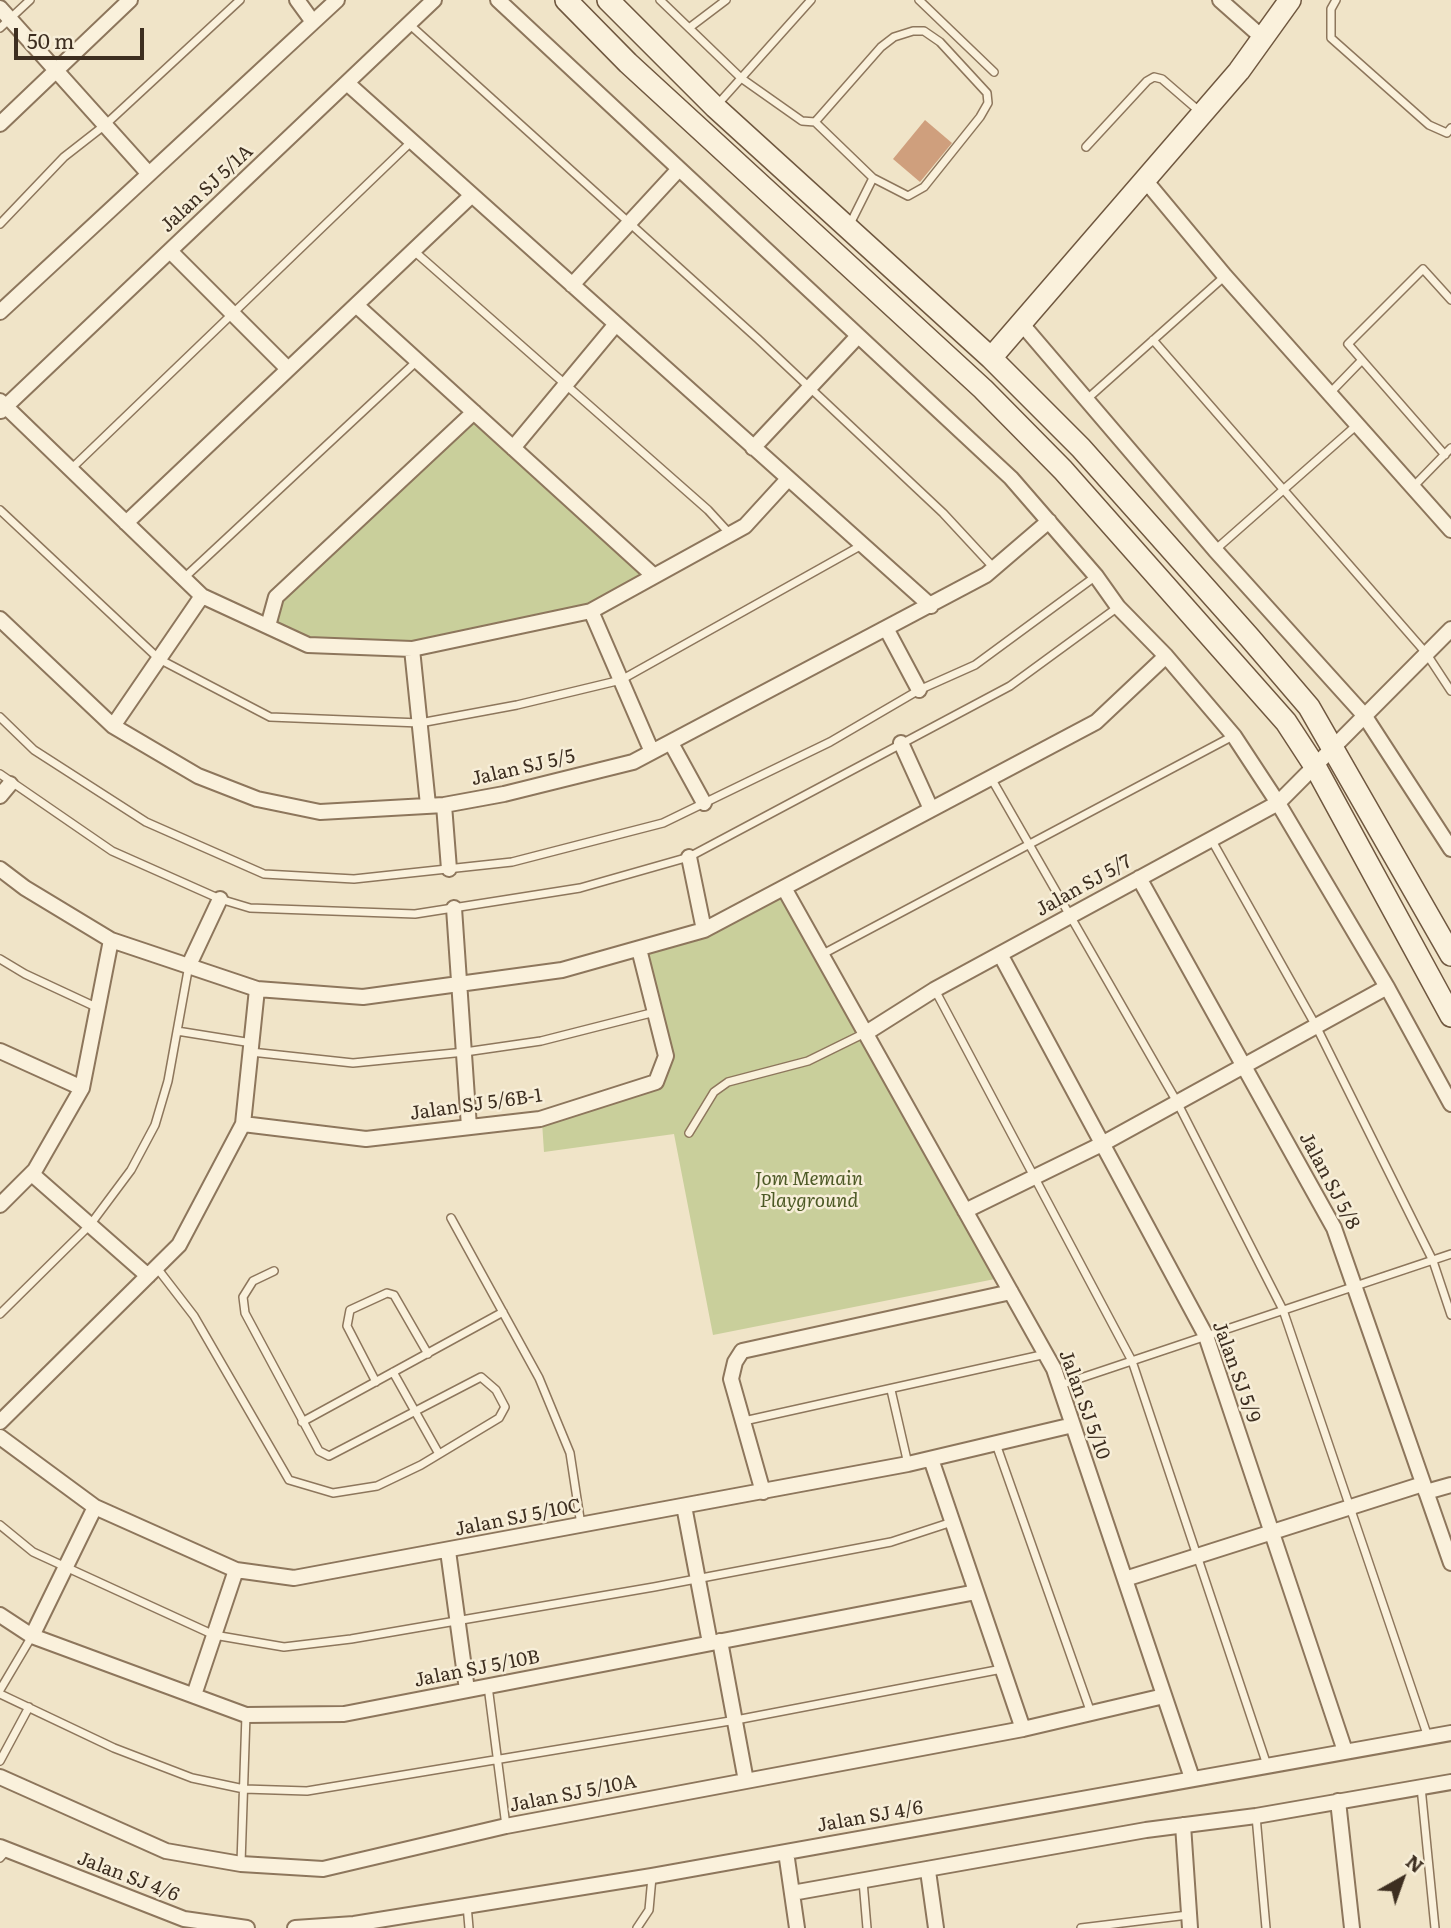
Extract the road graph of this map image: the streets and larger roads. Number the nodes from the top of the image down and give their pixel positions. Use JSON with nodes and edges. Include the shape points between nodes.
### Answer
{"nodes":[{"id":1,"x":130,"y":0,"type":"edge"},
{"id":2,"x":297,"y":0,"type":"edge"},
{"id":3,"x":337,"y":0,"type":"edge"},
{"id":4,"x":434,"y":0,"type":"edge"},
{"id":5,"x":498,"y":0,"type":"edge"},
{"id":6,"x":566,"y":0,"type":"edge"},
{"id":7,"x":608,"y":0,"type":"edge"},
{"id":8,"x":1220,"y":0,"type":"edge"},
{"id":9,"x":1290,"y":0,"type":"edge"},
{"id":10,"x":1236,"y":6,"type":"edge"},
{"id":11,"x":3,"y":18,"type":"edge"},
{"id":12,"x":313,"y":22,"type":"junction"},
{"id":13,"x":1264,"y":39,"type":"junction"},
{"id":14,"x":56,"y":71,"type":"junction"},
{"id":15,"x":347,"y":83,"type":"junction"},
{"id":16,"x":0,"y":124,"type":"edge"},
{"id":17,"x":679,"y":169,"type":"junction"},
{"id":18,"x":149,"y":174,"type":"junction"},
{"id":19,"x":1145,"y":180,"type":"junction"},
{"id":20,"x":472,"y":195,"type":"junction"},
{"id":21,"x":170,"y":251,"type":"junction"},
{"id":22,"x":572,"y":285,"type":"junction"},
{"id":23,"x":356,"y":304,"type":"junction"},
{"id":24,"x":0,"y":312,"type":"edge"},
{"id":25,"x":1021,"y":323,"type":"junction"},
{"id":26,"x":616,"y":324,"type":"junction"},
{"id":27,"x":858,"y":336,"type":"junction"},
{"id":28,"x":991,"y":358,"type":"junction"},
{"id":29,"x":288,"y":369,"type":"junction"},
{"id":30,"x":2,"y":406,"type":"edge"},
{"id":31,"x":474,"y":412,"type":"junction"},
{"id":32,"x":513,"y":447,"type":"junction"},
{"id":33,"x":753,"y":448,"type":"junction"},
{"id":34,"x":788,"y":479,"type":"junction"},
{"id":35,"x":1049,"y":521,"type":"junction"},
{"id":36,"x":126,"y":523,"type":"junction"},
{"id":37,"x":1451,"y":530,"type":"edge"},
{"id":38,"x":654,"y":576,"type":"junction"},
{"id":39,"x":202,"y":596,"type":"junction"},
{"id":40,"x":931,"y":606,"type":"junction"},
{"id":41,"x":591,"y":611,"type":"junction"},
{"id":42,"x":0,"y":619,"type":"edge"},
{"id":43,"x":268,"y":626,"type":"junction"},
{"id":44,"x":1451,"y":629,"type":"edge"},
{"id":45,"x":887,"y":630,"type":"junction"},
{"id":46,"x":412,"y":649,"type":"junction"},
{"id":47,"x":1167,"y":656,"type":"junction"},
{"id":48,"x":919,"y":690,"type":"road end"},
{"id":49,"x":1364,"y":715,"type":"junction"},
{"id":50,"x":113,"y":726,"type":"junction"},
{"id":51,"x":671,"y":743,"type":"junction"},
{"id":52,"x":901,"y":743,"type":"road end"},
{"id":53,"x":1334,"y":747,"type":"junction"},
{"id":54,"x":652,"y":752,"type":"junction"},
{"id":55,"x":1316,"y":768,"type":"junction"},
{"id":56,"x":5,"y":779,"type":"edge"},
{"id":57,"x":0,"y":796,"type":"edge"},
{"id":58,"x":704,"y":803,"type":"road end"},
{"id":59,"x":1278,"y":803,"type":"junction"},
{"id":60,"x":428,"y":805,"type":"junction"},
{"id":61,"x":444,"y":805,"type":"junction"},
{"id":62,"x":931,"y":810,"type":"junction"},
{"id":63,"x":1451,"y":849,"type":"edge"},
{"id":64,"x":689,"y":856,"type":"road end"},
{"id":65,"x":0,"y":869,"type":"edge"},
{"id":66,"x":449,"y":869,"type":"road end"},
{"id":67,"x":1139,"y":877,"type":"junction"},
{"id":68,"x":784,"y":888,"type":"junction"},
{"id":69,"x":220,"y":899,"type":"road end"},
{"id":70,"x":454,"y":908,"type":"road end"},
{"id":71,"x":704,"y":930,"type":"junction"},
{"id":72,"x":111,"y":940,"type":"junction"},
{"id":73,"x":639,"y":949,"type":"junction"},
{"id":74,"x":1000,"y":954,"type":"junction"},
{"id":75,"x":1451,"y":955,"type":"edge"},
{"id":76,"x":190,"y":965,"type":"junction"},
{"id":77,"x":461,"y":984,"type":"junction"},
{"id":78,"x":1387,"y":987,"type":"junction"},
{"id":79,"x":257,"y":989,"type":"junction"},
{"id":80,"x":1451,"y":1016,"type":"edge"},
{"id":81,"x":866,"y":1033,"type":"junction"},
{"id":82,"x":0,"y":1051,"type":"edge"},
{"id":83,"x":1244,"y":1065,"type":"junction"},
{"id":84,"x":82,"y":1088,"type":"junction"},
{"id":85,"x":1451,"y":1104,"type":"edge"},
{"id":86,"x":243,"y":1124,"type":"junction"},
{"id":87,"x":469,"y":1127,"type":"junction"},
{"id":88,"x":1102,"y":1144,"type":"junction"},
{"id":89,"x":32,"y":1174,"type":"junction"},
{"id":90,"x":0,"y":1205,"type":"edge"},
{"id":91,"x":965,"y":1212,"type":"junction"},
{"id":92,"x":153,"y":1272,"type":"junction"},
{"id":93,"x":1011,"y":1292,"type":"junction"},
{"id":94,"x":0,"y":1422,"type":"edge"},
{"id":95,"x":1073,"y":1425,"type":"junction"},
{"id":96,"x":0,"y":1437,"type":"edge"},
{"id":97,"x":931,"y":1459,"type":"junction"},
{"id":98,"x":1451,"y":1485,"type":"edge"},
{"id":99,"x":1425,"y":1488,"type":"junction"},
{"id":100,"x":763,"y":1492,"type":"junction"},
{"id":101,"x":684,"y":1506,"type":"junction"},
{"id":102,"x":95,"y":1507,"type":"junction"},
{"id":103,"x":1272,"y":1533,"type":"junction"},
{"id":104,"x":448,"y":1551,"type":"junction"},
{"id":105,"x":1451,"y":1563,"type":"edge"},
{"id":106,"x":236,"y":1570,"type":"junction"},
{"id":107,"x":1125,"y":1579,"type":"junction"},
{"id":108,"x":976,"y":1592,"type":"junction"},
{"id":109,"x":0,"y":1615,"type":"edge"},
{"id":110,"x":32,"y":1636,"type":"junction"},
{"id":111,"x":715,"y":1642,"type":"junction"},
{"id":112,"x":467,"y":1690,"type":"junction"},
{"id":113,"x":194,"y":1695,"type":"junction"},
{"id":114,"x":1164,"y":1696,"type":"junction"},
{"id":115,"x":1023,"y":1729,"type":"junction"},
{"id":116,"x":1451,"y":1733,"type":"edge"},
{"id":117,"x":1345,"y":1751,"type":"junction"},
{"id":118,"x":0,"y":1777,"type":"edge"},
{"id":119,"x":1192,"y":1778,"type":"junction"},
{"id":120,"x":747,"y":1780,"type":"junction"},
{"id":121,"x":1451,"y":1782,"type":"edge"},
{"id":122,"x":1338,"y":1801,"type":"junction"},
{"id":123,"x":1183,"y":1825,"type":"junction"},
{"id":124,"x":2,"y":1852,"type":"edge"},
{"id":125,"x":786,"y":1852,"type":"junction"},
{"id":126,"x":928,"y":1871,"type":"junction"},
{"id":127,"x":792,"y":1893,"type":"junction"},
{"id":128,"x":1189,"y":1922,"type":"edge"},
{"id":129,"x":247,"y":1928,"type":"edge"},
{"id":130,"x":295,"y":1928,"type":"edge"},
{"id":131,"x":797,"y":1928,"type":"edge"},
{"id":132,"x":936,"y":1928,"type":"edge"},
{"id":133,"x":1352,"y":1928,"type":"edge"}],
"edges":[{"from":1,"to":14,"type":"street"},
{"from":2,"to":12,"type":"street"},
{"from":3,"to":12,"type":"street"},
{"from":4,"to":15,"type":"street","name":"Jalan SJ 5/1A"},
{"from":5,"to":17,"type":"street"},
{"from":6,"to":55,"type":"street","via":[[628,63],[983,389],[1063,470],[1286,722]]},
{"from":7,"to":28,"type":"street","via":[[715,107]]},
{"from":8,"to":10,"type":"street"},
{"from":9,"to":13,"type":"street"},
{"from":10,"to":13,"type":"street"},
{"from":11,"to":14,"type":"street"},
{"from":12,"to":18,"type":"street"},
{"from":13,"to":19,"type":"street"},
{"from":14,"to":16,"type":"street"},
{"from":14,"to":18,"type":"street"},
{"from":15,"to":20,"type":"street"},
{"from":15,"to":21,"type":"street","name":"Jalan SJ 5/1A"},
{"from":17,"to":22,"type":"street"},
{"from":17,"to":27,"type":"street"},
{"from":18,"to":24,"type":"street"},
{"from":19,"to":25,"type":"street"},
{"from":19,"to":37,"type":"street"},
{"from":20,"to":22,"type":"street"},
{"from":20,"to":23,"type":"street"},
{"from":21,"to":29,"type":"street"},
{"from":21,"to":30,"type":"street","name":"Jalan SJ 5/1A"},
{"from":22,"to":26,"type":"street"},
{"from":23,"to":29,"type":"street"},
{"from":23,"to":31,"type":"street"},
{"from":25,"to":28,"type":"street"},
{"from":25,"to":49,"type":"street","via":[[1214,550]]},
{"from":26,"to":32,"type":"street"},
{"from":26,"to":33,"type":"street"},
{"from":27,"to":33,"type":"street"},
{"from":27,"to":35,"type":"street","via":[[1011,478]]},
{"from":28,"to":53,"type":"street","via":[[1081,448],[1250,638],[1309,707]]},
{"from":29,"to":36,"type":"street"},
{"from":30,"to":36,"type":"street"},
{"from":31,"to":32,"type":"street"},
{"from":31,"to":43,"type":"street","via":[[276,597]]},
{"from":32,"to":38,"type":"street"},
{"from":33,"to":34,"type":"street"},
{"from":34,"to":38,"type":"street","via":[[744,526]]},
{"from":34,"to":40,"type":"street"},
{"from":35,"to":40,"type":"street","name":"Jalan SJ 5/5","via":[[994,568]]},
{"from":35,"to":47,"type":"street","via":[[1118,607]]},
{"from":36,"to":39,"type":"street"},
{"from":38,"to":41,"type":"street"},
{"from":39,"to":43,"type":"street"},
{"from":39,"to":50,"type":"street"},
{"from":40,"to":45,"type":"street","name":"Jalan SJ 5/5"},
{"from":41,"to":46,"type":"street"},
{"from":41,"to":54,"type":"street"},
{"from":42,"to":50,"type":"street","name":"Jalan SJ 5/5"},
{"from":43,"to":46,"type":"street","via":[[308,645]]},
{"from":44,"to":49,"type":"street","name":"Jalan SJ 5/7"},
{"from":45,"to":48,"type":"street"},
{"from":45,"to":51,"type":"street","name":"Jalan SJ 5/5"},
{"from":46,"to":60,"type":"street"},
{"from":47,"to":59,"type":"street","via":[[1234,736]]},
{"from":47,"to":62,"type":"street","via":[[1096,722]]},
{"from":49,"to":53,"type":"street","name":"Jalan SJ 5/7"},
{"from":49,"to":63,"type":"street"},
{"from":50,"to":60,"type":"street","name":"Jalan SJ 5/5","via":[[198,776],[257,799],[320,812]]},
{"from":51,"to":54,"type":"street","name":"Jalan SJ 5/5"},
{"from":51,"to":58,"type":"street"},
{"from":52,"to":62,"type":"street"},
{"from":53,"to":55,"type":"street","name":"Jalan SJ 5/7"},
{"from":53,"to":75,"type":"street"},
{"from":54,"to":61,"type":"street","name":"Jalan SJ 5/5","via":[[633,762]]},
{"from":55,"to":59,"type":"street","name":"Jalan SJ 5/7"},
{"from":55,"to":80,"type":"street"},
{"from":56,"to":57,"type":"street"},
{"from":59,"to":67,"type":"street","name":"Jalan SJ 5/7"},
{"from":59,"to":78,"type":"street"},
{"from":60,"to":61,"type":"street","name":"Jalan SJ 5/5"},
{"from":61,"to":66,"type":"street"},
{"from":62,"to":68,"type":"street"},
{"from":64,"to":71,"type":"street"},
{"from":65,"to":72,"type":"street"},
{"from":67,"to":74,"type":"street","name":"Jalan SJ 5/7"},
{"from":67,"to":83,"type":"street","name":"Jalan SJ 5/8"},
{"from":68,"to":71,"type":"street"},
{"from":68,"to":81,"type":"street","name":"Jalan SJ 5/10"},
{"from":69,"to":76,"type":"street"},
{"from":70,"to":77,"type":"street"},
{"from":71,"to":73,"type":"street"},
{"from":72,"to":76,"type":"street"},
{"from":72,"to":84,"type":"street"},
{"from":73,"to":77,"type":"street","via":[[562,970]]},
{"from":73,"to":87,"type":"street","name":"Jalan SJ 5/6B-1","via":[[666,1056],[656,1082],[540,1119]]},
{"from":74,"to":81,"type":"street","name":"Jalan SJ 5/7"},
{"from":74,"to":88,"type":"street","name":"Jalan SJ 5/9"},
{"from":76,"to":79,"type":"street"},
{"from":77,"to":79,"type":"street","via":[[363,997]]},
{"from":77,"to":87,"type":"street"},
{"from":78,"to":83,"type":"street"},
{"from":78,"to":85,"type":"street"},
{"from":79,"to":86,"type":"street"},
{"from":81,"to":91,"type":"street","name":"Jalan SJ 5/10"},
{"from":82,"to":84,"type":"street"},
{"from":83,"to":88,"type":"street"},
{"from":83,"to":99,"type":"street","name":"Jalan SJ 5/8","via":[[1334,1228]]},
{"from":84,"to":89,"type":"street"},
{"from":86,"to":87,"type":"street","name":"Jalan SJ 5/6B-1","via":[[366,1139]]},
{"from":86,"to":92,"type":"street","via":[[179,1245]]},
{"from":88,"to":91,"type":"street"},
{"from":88,"to":103,"type":"street","name":"Jalan SJ 5/9","via":[[1206,1336]]},
{"from":89,"to":90,"type":"street"},
{"from":89,"to":92,"type":"street"},
{"from":91,"to":93,"type":"street","name":"Jalan SJ 5/10"},
{"from":92,"to":94,"type":"street"},
{"from":93,"to":95,"type":"street","name":"Jalan SJ 5/10","via":[[1046,1354]]},
{"from":93,"to":100,"type":"street","via":[[742,1351],[731,1379]]},
{"from":95,"to":97,"type":"street","name":"Jalan SJ 5/10C"},
{"from":95,"to":107,"type":"street","name":"Jalan SJ 5/10"},
{"from":96,"to":102,"type":"street","name":"Jalan SJ 5/10C"},
{"from":97,"to":100,"type":"street","name":"Jalan SJ 5/10C"},
{"from":97,"to":108,"type":"street"},
{"from":98,"to":99,"type":"street"},
{"from":99,"to":103,"type":"street"},
{"from":99,"to":105,"type":"street","name":"Jalan SJ 5/8"},
{"from":100,"to":101,"type":"street","name":"Jalan SJ 5/10C"},
{"from":101,"to":104,"type":"street","name":"Jalan SJ 5/10C"},
{"from":101,"to":111,"type":"street"},
{"from":102,"to":106,"type":"street","name":"Jalan SJ 5/10C"},
{"from":102,"to":110,"type":"street"},
{"from":103,"to":107,"type":"street"},
{"from":103,"to":117,"type":"street","name":"Jalan SJ 5/9"},
{"from":104,"to":106,"type":"street","name":"Jalan SJ 5/10C","via":[[295,1578]]},
{"from":104,"to":112,"type":"street"},
{"from":106,"to":113,"type":"street"},
{"from":107,"to":114,"type":"street","name":"Jalan SJ 5/10"},
{"from":108,"to":111,"type":"street","name":"Jalan SJ 5/10B"},
{"from":108,"to":115,"type":"street"},
{"from":109,"to":110,"type":"street","name":"Jalan SJ 5/10B"},
{"from":110,"to":113,"type":"street","name":"Jalan SJ 5/10B"},
{"from":111,"to":112,"type":"street","name":"Jalan SJ 5/10B"},
{"from":111,"to":120,"type":"street"},
{"from":112,"to":113,"type":"street","name":"Jalan SJ 5/10B","via":[[344,1714],[246,1715]]},
{"from":114,"to":115,"type":"street","name":"Jalan SJ 5/10A"},
{"from":114,"to":119,"type":"street","name":"Jalan SJ 5/10"},
{"from":115,"to":120,"type":"street","name":"Jalan SJ 5/10A"},
{"from":116,"to":117,"type":"street","name":"Jalan SJ 4/6"},
{"from":117,"to":119,"type":"street","name":"Jalan SJ 4/6"},
{"from":118,"to":120,"type":"street","name":"Jalan SJ 5/10A","via":[[166,1851],[241,1864],[323,1870],[506,1826]]},
{"from":119,"to":125,"type":"street","name":"Jalan SJ 4/6"},
{"from":121,"to":122,"type":"street"},
{"from":122,"to":123,"type":"street"},
{"from":122,"to":133,"type":"street"},
{"from":123,"to":126,"type":"street"},
{"from":123,"to":128,"type":"street"},
{"from":124,"to":129,"type":"street","name":"Jalan SJ 4/6","via":[[184,1919]]},
{"from":125,"to":127,"type":"street"},
{"from":125,"to":130,"type":"street","name":"Jalan SJ 4/6","via":[[354,1924]]},
{"from":126,"to":127,"type":"street"},
{"from":126,"to":132,"type":"street"},
{"from":127,"to":131,"type":"street"}]}
